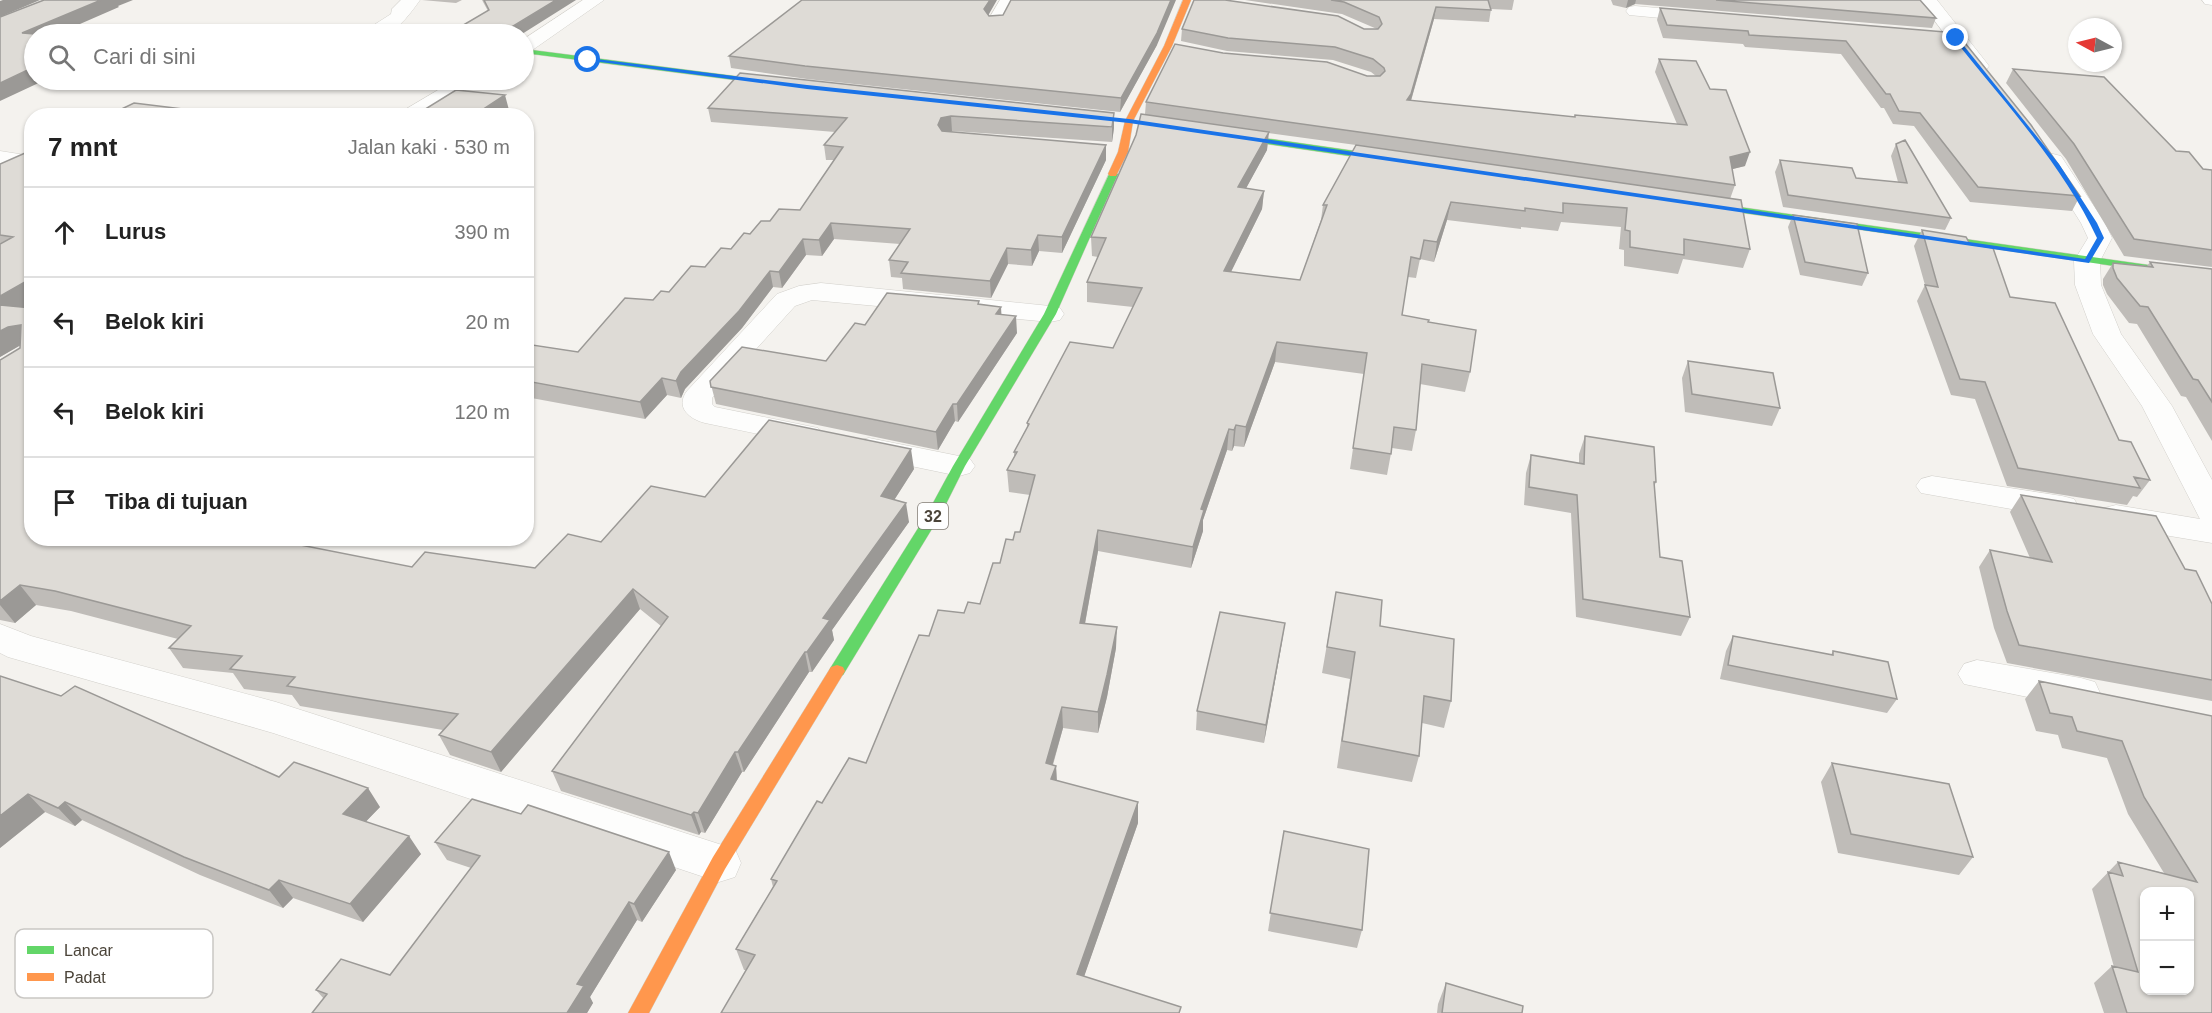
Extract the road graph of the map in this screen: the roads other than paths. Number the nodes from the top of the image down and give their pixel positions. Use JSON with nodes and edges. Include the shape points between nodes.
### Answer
{"nodes":[{"id":1,"x":411,"y":0,"type":"edge"},
{"id":2,"x":595,"y":0,"type":"edge"},
{"id":3,"x":1009,"y":0,"type":"edge"},
{"id":4,"x":1193,"y":0,"type":"edge"},
{"id":5,"x":1928,"y":0,"type":"edge"},
{"id":6,"x":1635,"y":11,"type":"dead end"},
{"id":7,"x":1718,"y":18,"type":"edge"},
{"id":8,"x":996,"y":22,"type":"edge"},
{"id":9,"x":388,"y":24,"type":"edge"},
{"id":10,"x":534,"y":42,"type":"edge"},
{"id":11,"x":534,"y":50,"type":"edge"},
{"id":12,"x":1992,"y":83,"type":"edge"},
{"id":13,"x":796,"y":86,"type":"edge"},
{"id":14,"x":451,"y":90,"type":"edge"},
{"id":15,"x":421,"y":108,"type":"edge"},
{"id":16,"x":1209,"y":133,"type":"edge"},
{"id":17,"x":2039,"y":142,"type":"edge"},
{"id":18,"x":1101,"y":150,"type":"edge"},
{"id":19,"x":1124,"y":152,"type":"junction"},
{"id":20,"x":0,"y":158,"type":"edge"},
{"id":21,"x":24,"y":162,"type":"edge"},
{"id":22,"x":1415,"y":163,"type":"edge"},
{"id":23,"x":1686,"y":203,"type":"edge"},
{"id":24,"x":2087,"y":261,"type":"junction"},
{"id":25,"x":2212,"y":277,"type":"edge"},
{"id":26,"x":1050,"y":314,"type":"junction"},
{"id":27,"x":959,"y":466,"type":"junction"},
{"id":28,"x":1932,"y":486,"type":"dead end"},
{"id":29,"x":2212,"y":511,"type":"edge"},
{"id":30,"x":2212,"y":532,"type":"edge"},
{"id":31,"x":0,"y":638,"type":"edge"},
{"id":32,"x":1977,"y":674,"type":"dead end"},
{"id":33,"x":2109,"y":699,"type":"edge"},
{"id":34,"x":719,"y":863,"type":"junction"},
{"id":35,"x":638,"y":1013,"type":"edge"}],
"edges":[{"from":1,"to":9,"type":"street"},
{"from":2,"to":10,"type":"street"},
{"from":3,"to":8,"type":"street"},
{"from":4,"to":19,"type":"main road","number":"32","via":[[1176,49],[1129,121]]},
{"from":5,"to":12,"type":"street","via":[[1944,37]]},
{"from":6,"to":7,"type":"street"},
{"from":11,"to":13,"type":"main road"},
{"from":14,"to":15,"type":"street"},
{"from":16,"to":22,"type":"main road"},
{"from":17,"to":24,"type":"street","via":[[2100,238]]},
{"from":18,"to":19,"type":"street"},
{"from":19,"to":26,"type":"main road","number":"32"},
{"from":20,"to":21,"type":"street"},
{"from":23,"to":24,"type":"main road"},
{"from":24,"to":25,"type":"main road"},
{"from":24,"to":29,"type":"street","via":[[2088,285],[2107,334],[2157,406]]},
{"from":26,"to":27,"type":"main road","number":"32"},
{"from":26,"to":27,"type":"street","via":[[808,292],[786,300],[697,397],[697,407],[705,414]]},
{"from":27,"to":34,"type":"main road","number":"32","via":[[934,514]]},
{"from":28,"to":30,"type":"street"},
{"from":31,"to":34,"type":"street","via":[[276,718]]},
{"from":32,"to":33,"type":"street"},
{"from":34,"to":35,"type":"main road","number":"32"}]}
